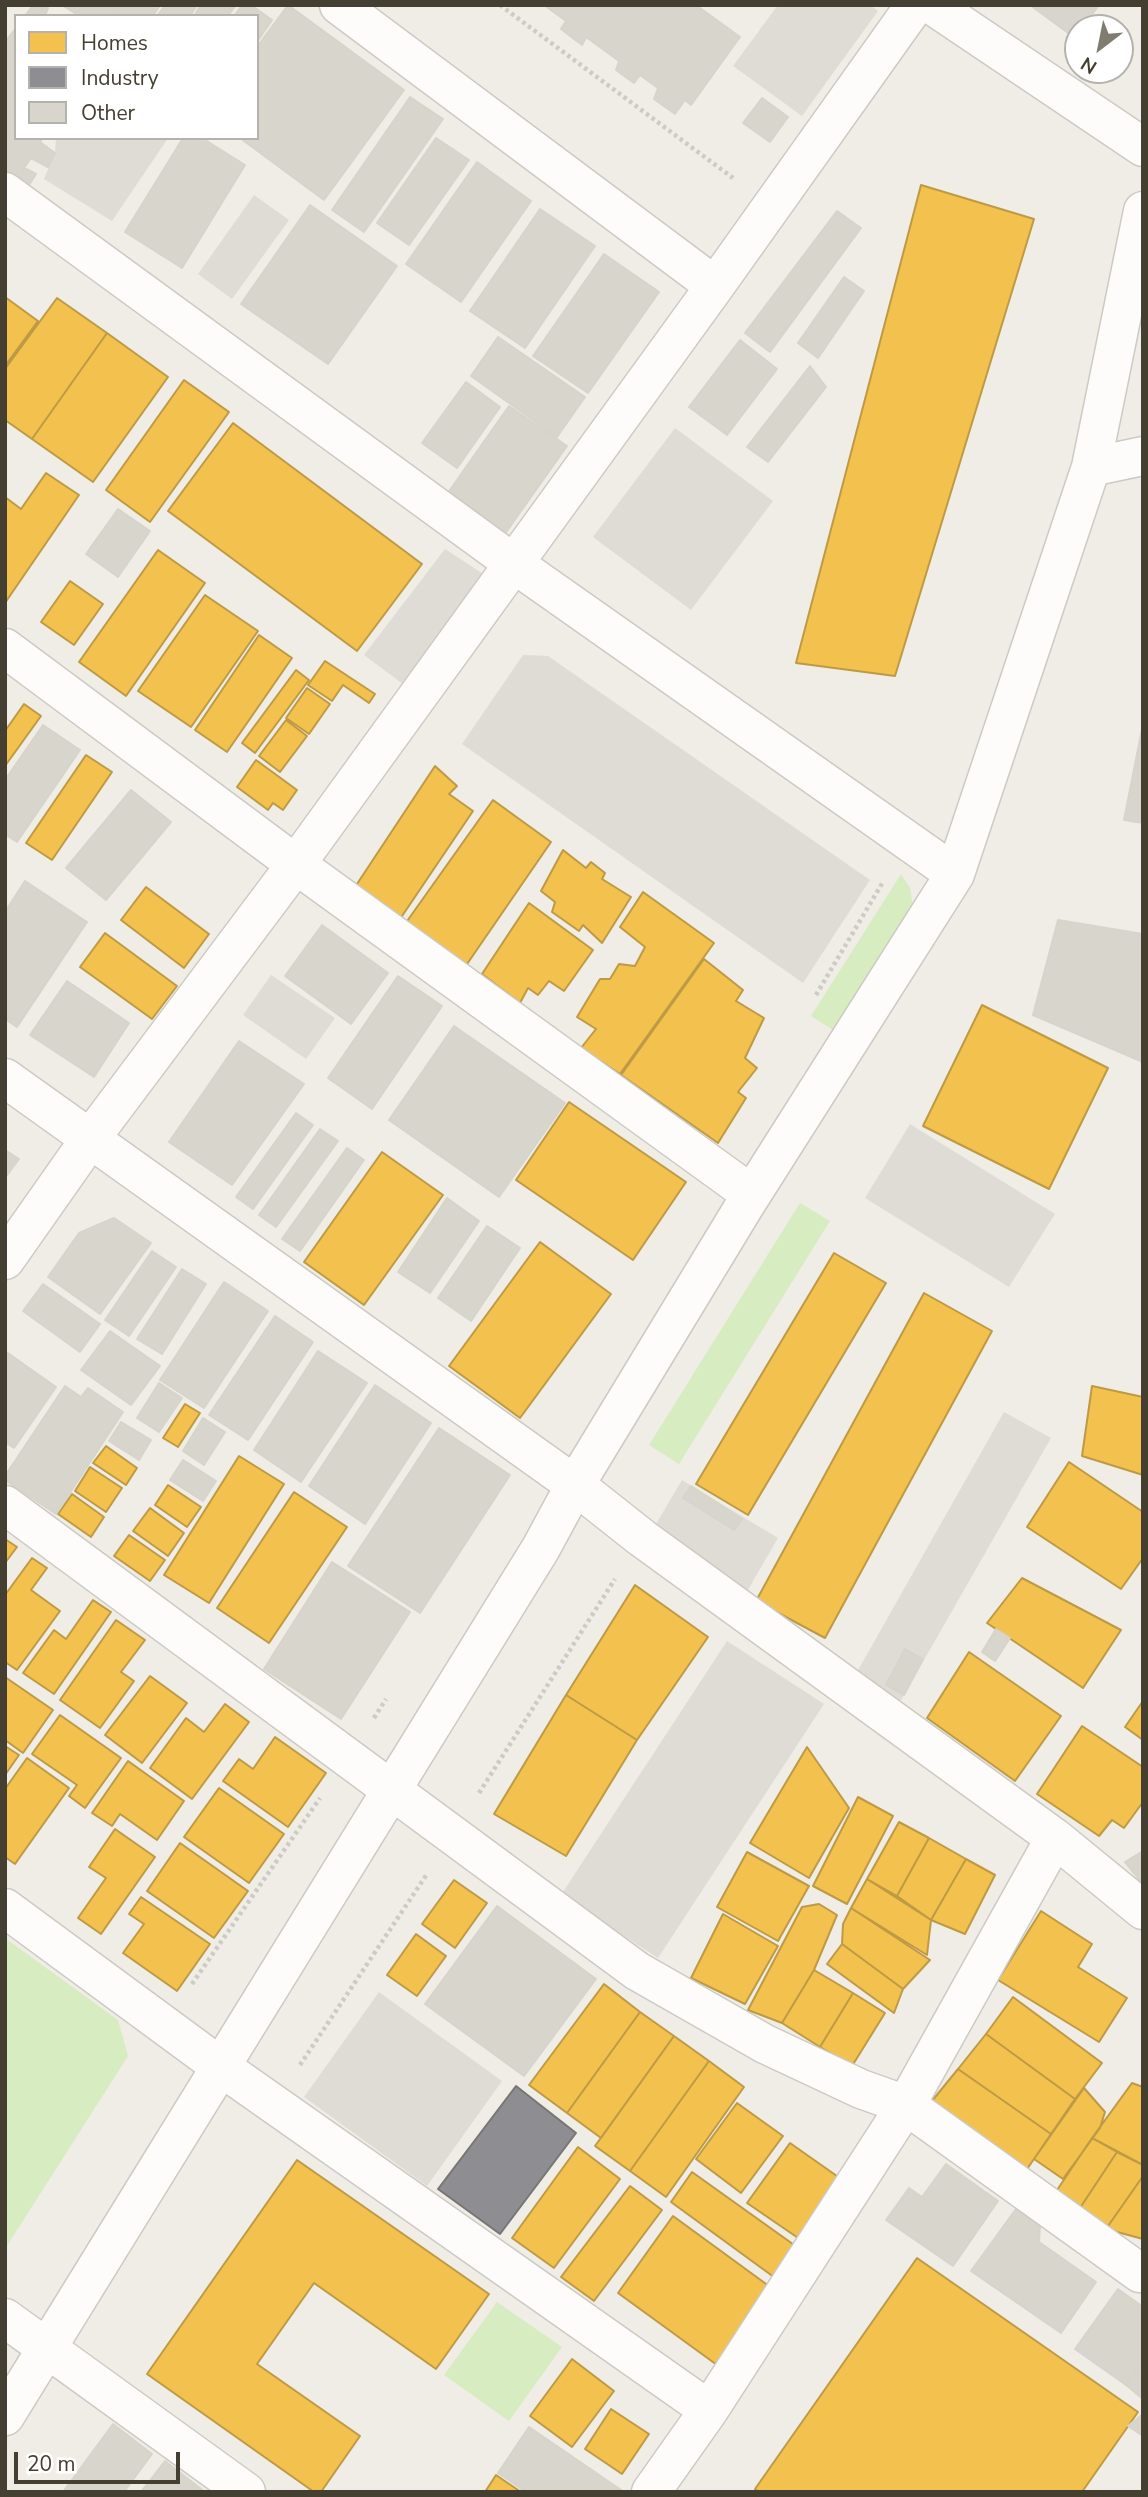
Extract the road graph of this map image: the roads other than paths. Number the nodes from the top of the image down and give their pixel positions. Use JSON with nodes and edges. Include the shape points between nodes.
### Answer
{"nodes":[{"id":1,"x":339,"y":5,"type":"edge"},
{"id":2,"x":915,"y":5,"type":"edge"},
{"id":3,"x":932,"y":5,"type":"edge"},
{"id":4,"x":1143,"y":147,"type":"edge"},
{"id":5,"x":5,"y":192,"type":"edge"},
{"id":6,"x":1143,"y":211,"type":"edge"},
{"id":7,"x":715,"y":286,"type":"junction"},
{"id":8,"x":1143,"y":456,"type":"edge"},
{"id":9,"x":1091,"y":467,"type":"junction"},
{"id":10,"x":513,"y":563,"type":"junction"},
{"id":11,"x":5,"y":648,"type":"edge"},
{"id":12,"x":295,"y":863,"type":"junction"},
{"id":13,"x":955,"y":874,"type":"junction"},
{"id":14,"x":5,"y":1078,"type":"edge"},
{"id":15,"x":89,"y":1139,"type":"junction"},
{"id":16,"x":751,"y":1195,"type":"junction"},
{"id":17,"x":5,"y":1260,"type":"edge"},
{"id":18,"x":575,"y":1485,"type":"junction"},
{"id":19,"x":5,"y":1505,"type":"edge"},
{"id":20,"x":392,"y":1791,"type":"junction"},
{"id":21,"x":1055,"y":1838,"type":"junction"},
{"id":22,"x":5,"y":1908,"type":"edge"},
{"id":23,"x":1143,"y":1910,"type":"edge"},
{"id":24,"x":221,"y":2067,"type":"junction"},
{"id":25,"x":906,"y":2105,"type":"junction"},
{"id":26,"x":1143,"y":2270,"type":"edge"},
{"id":27,"x":5,"y":2318,"type":"edge"},
{"id":28,"x":46,"y":2348,"type":"junction"},
{"id":29,"x":709,"y":2410,"type":"junction"},
{"id":30,"x":5,"y":2416,"type":"edge"},
{"id":31,"x":246,"y":2492,"type":"edge"},
{"id":32,"x":651,"y":2492,"type":"edge"}],
"edges":[{"from":1,"to":7,"type":"street"},
{"from":2,"to":7,"type":"street"},
{"from":3,"to":4,"type":"street"},
{"from":5,"to":10,"type":"street"},
{"from":6,"to":9,"type":"street"},
{"from":7,"to":10,"type":"street"},
{"from":8,"to":9,"type":"street"},
{"from":9,"to":13,"type":"street"},
{"from":10,"to":12,"type":"street"},
{"from":10,"to":13,"type":"street"},
{"from":11,"to":12,"type":"street"},
{"from":12,"to":15,"type":"street"},
{"from":12,"to":16,"type":"street"},
{"from":13,"to":16,"type":"street"},
{"from":14,"to":15,"type":"street"},
{"from":15,"to":17,"type":"street"},
{"from":15,"to":18,"type":"street"},
{"from":16,"to":18,"type":"street"},
{"from":18,"to":20,"type":"street"},
{"from":18,"to":21,"type":"street"},
{"from":19,"to":20,"type":"street"},
{"from":20,"to":24,"type":"street"},
{"from":20,"to":25,"type":"street","via":[[638,1971],[765,2044]]},
{"from":21,"to":23,"type":"street"},
{"from":21,"to":25,"type":"street"},
{"from":22,"to":24,"type":"street"},
{"from":24,"to":28,"type":"street"},
{"from":24,"to":29,"type":"street"},
{"from":25,"to":26,"type":"street","via":[[1140,2273]]},
{"from":25,"to":29,"type":"street"},
{"from":27,"to":28,"type":"street"},
{"from":28,"to":30,"type":"street"},
{"from":28,"to":31,"type":"street"},
{"from":29,"to":32,"type":"street"}]}
